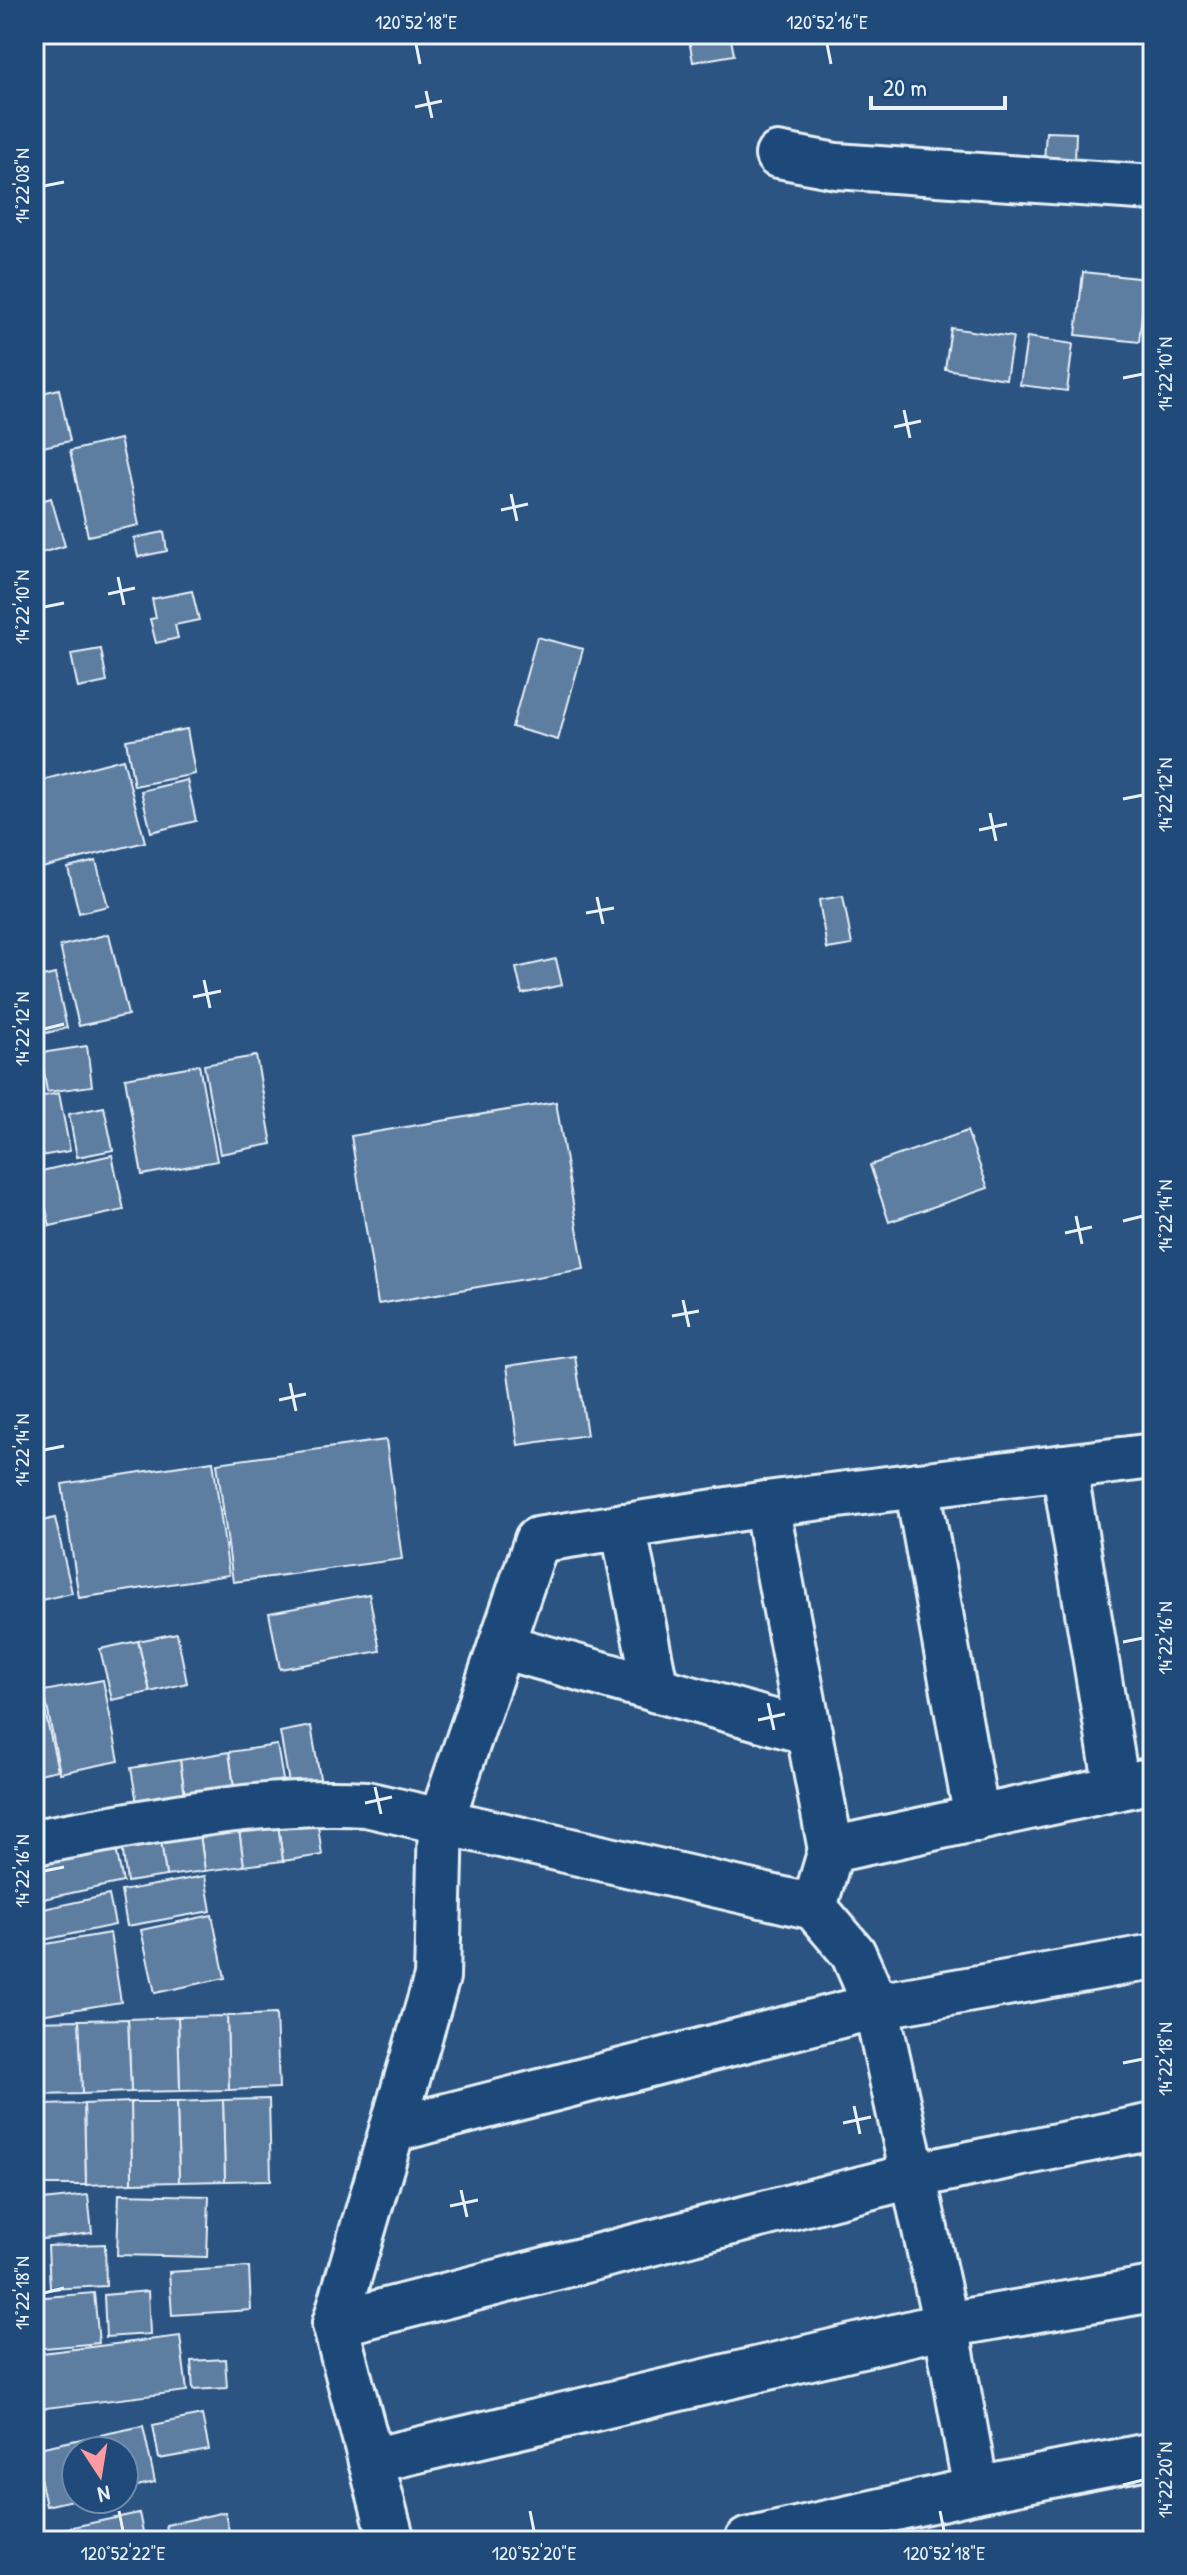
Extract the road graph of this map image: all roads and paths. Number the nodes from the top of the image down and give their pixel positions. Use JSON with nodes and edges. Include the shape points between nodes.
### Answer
{"nodes":[{"id":1,"x":778,"y":155,"type":"dead end"},
{"id":2,"x":1153,"y":188,"type":"edge"},
{"id":3,"x":1153,"y":1456,"type":"edge"},
{"id":4,"x":1064,"y":1467,"type":"junction"},
{"id":5,"x":917,"y":1485,"type":"junction"},
{"id":6,"x":766,"y":1504,"type":"junction"},
{"id":7,"x":623,"y":1526,"type":"junction"},
{"id":8,"x":501,"y":1646,"type":"junction"},
{"id":9,"x":656,"y":1690,"type":"junction"},
{"id":10,"x":809,"y":1732,"type":"junction"},
{"id":11,"x":1135,"y":1784,"type":"edge"},
{"id":12,"x":977,"y":1819,"type":"junction"},
{"id":13,"x":441,"y":1821,"type":"junction"},
{"id":14,"x":34,"y":1842,"type":"edge"},
{"id":15,"x":831,"y":1850,"type":"junction"},
{"id":16,"x":814,"y":1907,"type":"junction"},
{"id":17,"x":1153,"y":1957,"type":"edge"},
{"id":18,"x":876,"y":2006,"type":"junction"},
{"id":19,"x":1153,"y":2126,"type":"edge"},
{"id":20,"x":392,"y":2130,"type":"junction"},
{"id":21,"x":912,"y":2176,"type":"junction"},
{"id":22,"x":1153,"y":2289,"type":"edge"},
{"id":23,"x":335,"y":2324,"type":"junction"},
{"id":24,"x":946,"y":2325,"type":"junction"},
{"id":25,"x":1153,"y":2455,"type":"edge"},
{"id":26,"x":371,"y":2461,"type":"junction"},
{"id":27,"x":976,"y":2490,"type":"junction"},
{"id":28,"x":392,"y":2541,"type":"edge"},
{"id":29,"x":747,"y":2541,"type":"edge"}],
"edges":[{"from":1,"to":2,"type":"street","via":[[836,166]]},
{"from":3,"to":4,"type":"street"},
{"from":4,"to":5,"type":"street"},
{"from":4,"to":11,"type":"street"},
{"from":5,"to":6,"type":"street"},
{"from":5,"to":12,"type":"street"},
{"from":6,"to":7,"type":"street"},
{"from":6,"to":10,"type":"street"},
{"from":7,"to":8,"type":"street","via":[[537,1540]]},
{"from":7,"to":9,"type":"street"},
{"from":8,"to":9,"type":"street"},
{"from":8,"to":13,"type":"street"},
{"from":9,"to":10,"type":"street"},
{"from":10,"to":15,"type":"street"},
{"from":11,"to":12,"type":"street"},
{"from":12,"to":15,"type":"street"},
{"from":13,"to":14,"type":"street","via":[[366,1804],[323,1801],[152,1821]]},
{"from":13,"to":16,"type":"street"},
{"from":13,"to":20,"type":"street","via":[[437,1977]]},
{"from":15,"to":16,"type":"street"},
{"from":16,"to":18,"type":"street","via":[[853,1953]]},
{"from":17,"to":18,"type":"street"},
{"from":18,"to":20,"type":"street"},
{"from":18,"to":21,"type":"street"},
{"from":19,"to":21,"type":"street"},
{"from":20,"to":23,"type":"street"},
{"from":21,"to":23,"type":"street"},
{"from":21,"to":24,"type":"street"},
{"from":22,"to":24,"type":"street"},
{"from":23,"to":26,"type":"street"},
{"from":24,"to":26,"type":"street"},
{"from":24,"to":27,"type":"street"},
{"from":25,"to":27,"type":"street"},
{"from":26,"to":28,"type":"street"},
{"from":27,"to":29,"type":"street"}]}
